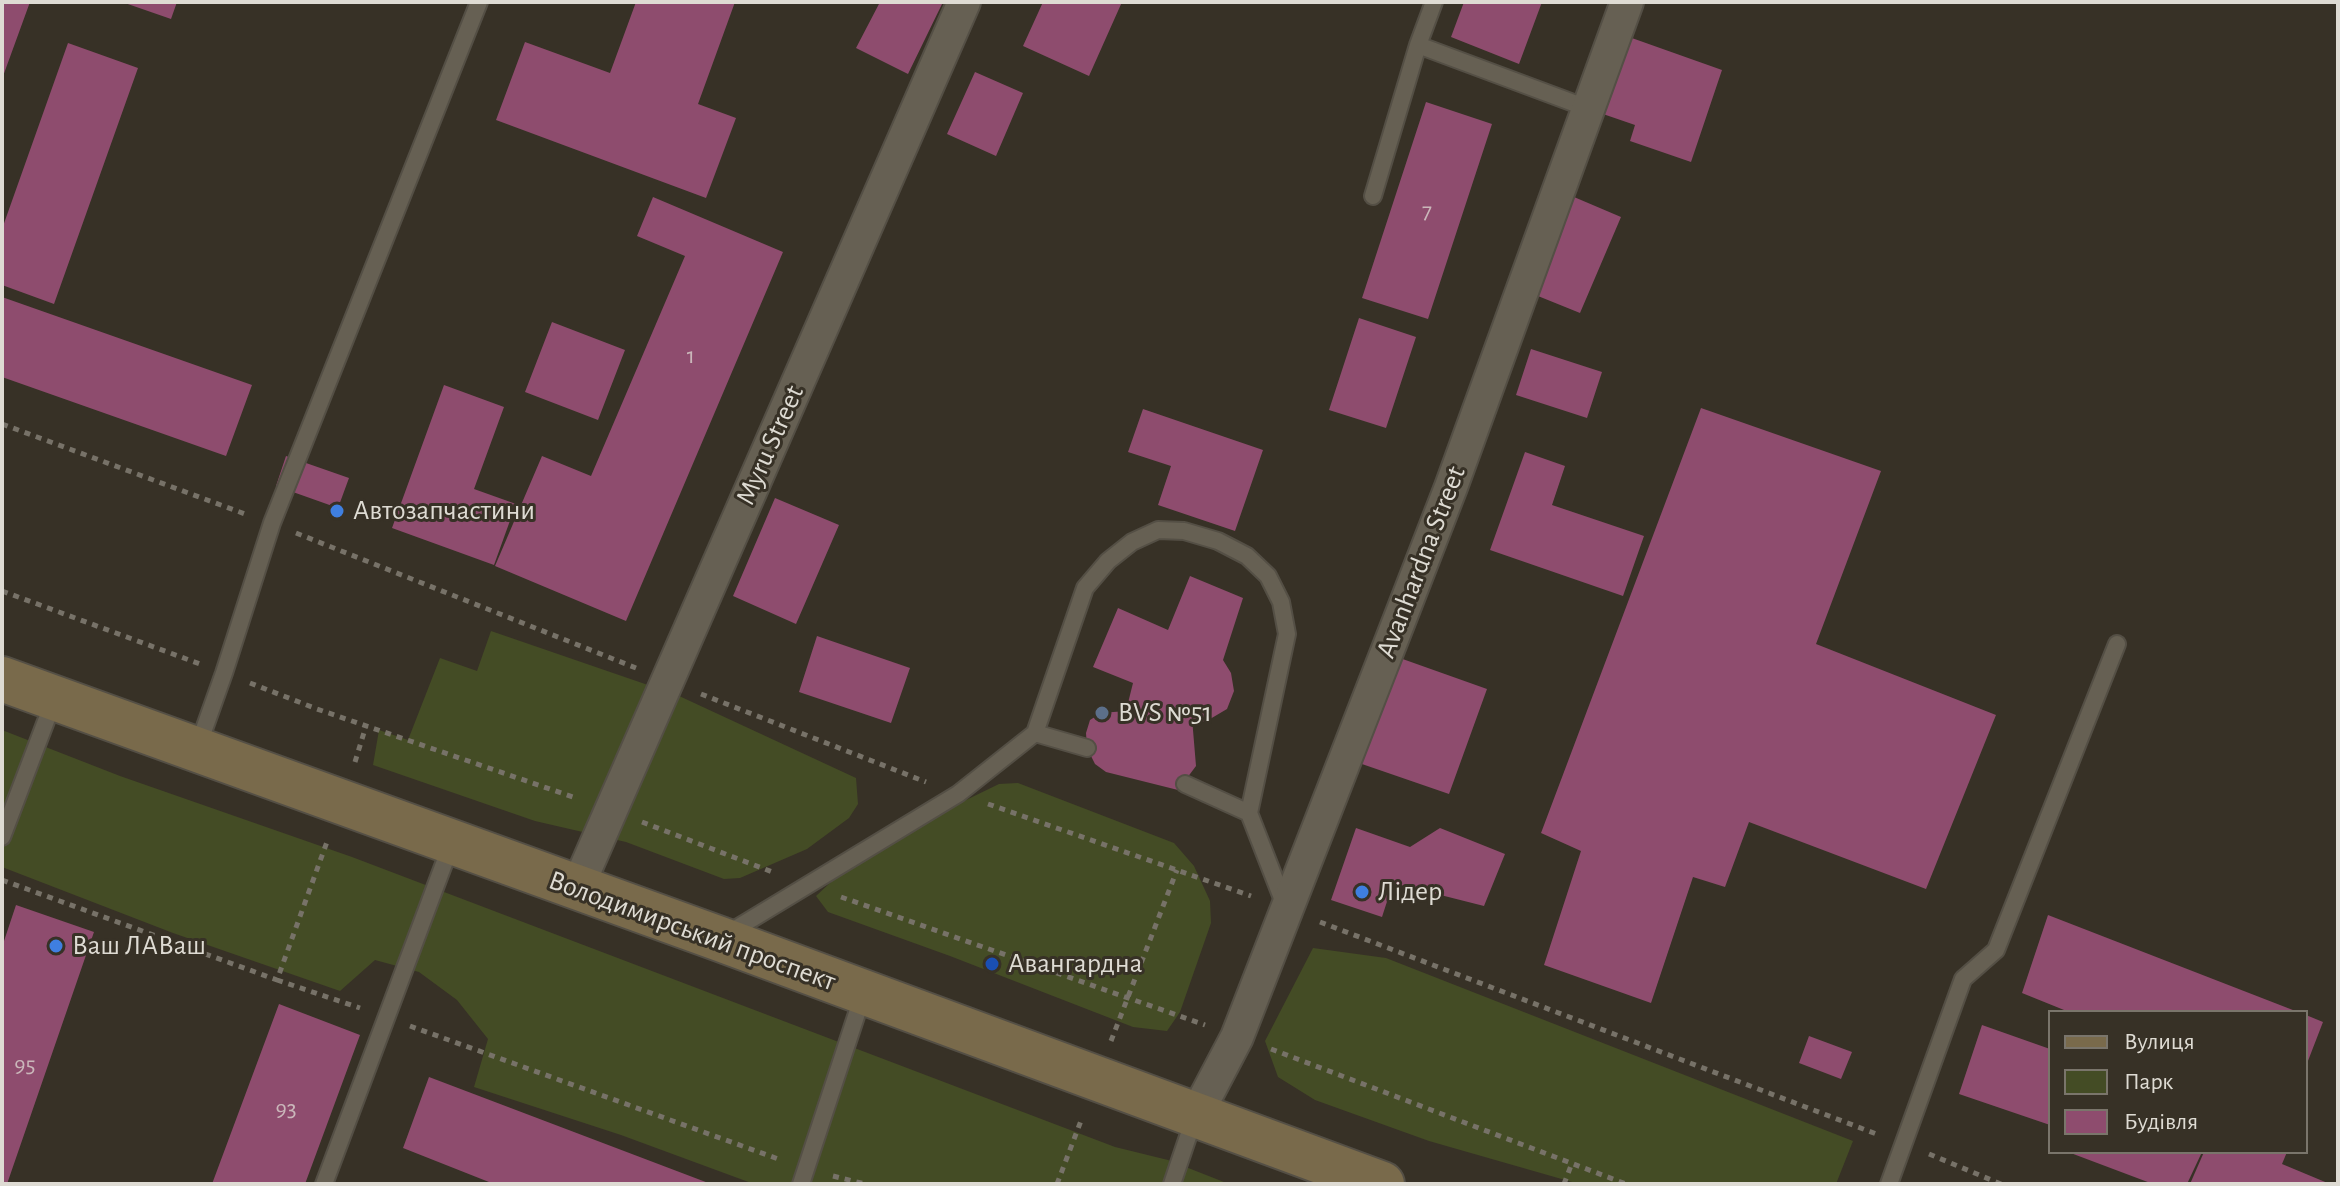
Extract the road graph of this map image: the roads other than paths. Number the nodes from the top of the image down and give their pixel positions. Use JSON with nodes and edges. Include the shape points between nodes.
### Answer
{"nodes":[{"id":1,"x":479,"y":2,"type":"edge"},
{"id":2,"x":964,"y":2,"type":"edge"},
{"id":3,"x":1434,"y":2,"type":"edge"},
{"id":4,"x":1627,"y":2,"type":"edge"},
{"id":5,"x":1418,"y":45,"type":"junction"},
{"id":6,"x":1587,"y":108,"type":"junction"},
{"id":7,"x":1373,"y":196,"type":"dead end"},
{"id":8,"x":2117,"y":644,"type":"dead end"},
{"id":9,"x":2,"y":679,"type":"edge"},
{"id":10,"x":54,"y":699,"type":"junction"},
{"id":11,"x":1035,"y":733,"type":"junction"},
{"id":12,"x":1087,"y":748,"type":"dead end"},
{"id":13,"x":197,"y":750,"type":"junction"},
{"id":14,"x":1185,"y":784,"type":"dead end"},
{"id":15,"x":1249,"y":813,"type":"junction"},
{"id":16,"x":2,"y":837,"type":"edge"},
{"id":17,"x":452,"y":843,"type":"junction"},
{"id":18,"x":577,"y":888,"type":"junction"},
{"id":19,"x":1287,"y":909,"type":"junction"},
{"id":20,"x":720,"y":939,"type":"junction"},
{"id":21,"x":864,"y":994,"type":"junction"},
{"id":22,"x":1196,"y":1115,"type":"junction"},
{"id":23,"x":804,"y":1176,"type":"edge"},
{"id":24,"x":324,"y":1184,"type":"edge"},
{"id":25,"x":1172,"y":1184,"type":"edge"},
{"id":26,"x":1382,"y":1184,"type":"edge"},
{"id":27,"x":1889,"y":1184,"type":"edge"}],
"edges":[{"from":1,"to":13,"type":"lane","via":[[272,523]]},
{"from":2,"to":18,"type":"street","name":"Myru Street"},
{"from":3,"to":5,"type":"lane"},
{"from":4,"to":6,"type":"street","name":"Avanhardna Street"},
{"from":5,"to":6,"type":"lane"},
{"from":5,"to":7,"type":"lane"},
{"from":6,"to":19,"type":"street","name":"Avanhardna Street","via":[[1451,487]]},
{"from":8,"to":27,"type":"lane","via":[[1996,950],[1963,979]]},
{"from":9,"to":10,"type":"main road","name":"Володимирський проспект"},
{"from":10,"to":13,"type":"main road","name":"Володимирський проспект"},
{"from":10,"to":16,"type":"lane"},
{"from":11,"to":12,"type":"lane"},
{"from":11,"to":15,"type":"lane","via":[[1085,588],[1108,561],[1158,530],[1218,541],[1247,556],[1268,576],[1281,602],[1287,634]]},
{"from":11,"to":20,"type":"lane","via":[[958,794]]},
{"from":13,"to":17,"type":"main road","name":"Володимирський проспект"},
{"from":14,"to":15,"type":"lane"},
{"from":15,"to":19,"type":"lane"},
{"from":17,"to":18,"type":"main road","name":"Володимирський проспект"},
{"from":17,"to":24,"type":"lane"},
{"from":18,"to":20,"type":"main road","name":"Володимирський проспект"},
{"from":19,"to":22,"type":"street","name":"Avanhardna Street","via":[[1237,1037]]},
{"from":20,"to":21,"type":"main road","name":"Володимирський проспект"},
{"from":21,"to":22,"type":"main road","name":"Володимирський проспект"},
{"from":21,"to":23,"type":"lane"},
{"from":22,"to":25,"type":"lane"},
{"from":22,"to":26,"type":"main road","name":"Володимирський проспект"}]}
